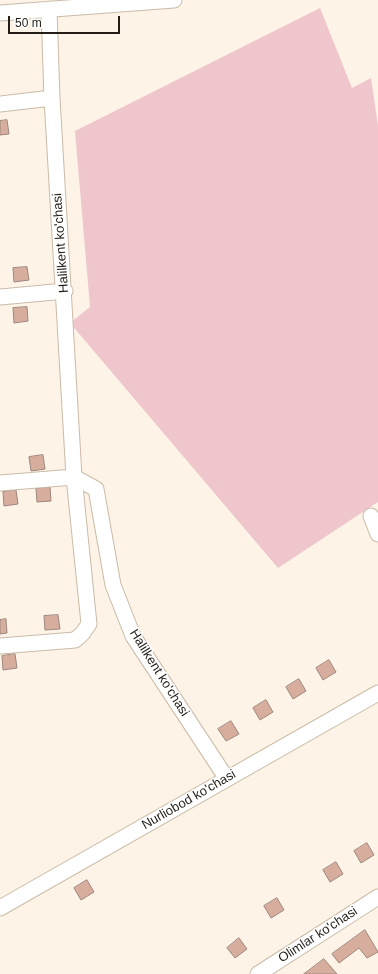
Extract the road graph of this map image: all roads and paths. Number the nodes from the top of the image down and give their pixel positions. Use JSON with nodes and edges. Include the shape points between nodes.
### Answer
{"nodes":[{"id":1,"x":174,"y":0,"type":"edge"},
{"id":2,"x":49,"y":10,"type":"junction"},
{"id":3,"x":0,"y":13,"type":"edge"},
{"id":4,"x":52,"y":98,"type":"junction"},
{"id":5,"x":0,"y":104,"type":"edge"},
{"id":6,"x":64,"y":291,"type":"junction"},
{"id":7,"x":0,"y":297,"type":"edge"},
{"id":8,"x":74,"y":477,"type":"junction"},
{"id":9,"x":0,"y":483,"type":"edge"},
{"id":10,"x":371,"y":516,"type":"dead end"},
{"id":11,"x":378,"y":534,"type":"edge"},
{"id":12,"x":0,"y":646,"type":"edge"},
{"id":13,"x":378,"y":693,"type":"edge"},
{"id":14,"x":227,"y":779,"type":"junction"},
{"id":15,"x":378,"y":897,"type":"edge"},
{"id":16,"x":0,"y":908,"type":"edge"},
{"id":17,"x":258,"y":974,"type":"edge"}],
"edges":[{"from":1,"to":2,"type":"street"},
{"from":2,"to":3,"type":"street"},
{"from":2,"to":4,"type":"street","name":"Halilkent ko'chasi"},
{"from":4,"to":5,"type":"street"},
{"from":4,"to":6,"type":"street","name":"Halilkent ko'chasi"},
{"from":6,"to":7,"type":"street"},
{"from":6,"to":8,"type":"street","name":"Halilkent ko'chasi"},
{"from":8,"to":9,"type":"street"},
{"from":8,"to":12,"type":"street","name":"Halilkent ko'chasi","via":[[89,624],[75,640]]},
{"from":8,"to":14,"type":"street","name":"Halilkent ko'chasi","via":[[96,489],[113,586],[133,636]]},
{"from":10,"to":11,"type":"street"},
{"from":13,"to":14,"type":"street","name":"Nurliobod ko'chasi"},
{"from":14,"to":16,"type":"street","name":"Nurliobod ko'chasi"},
{"from":15,"to":17,"type":"street","name":"Olimlar ko'chasi"}]}
